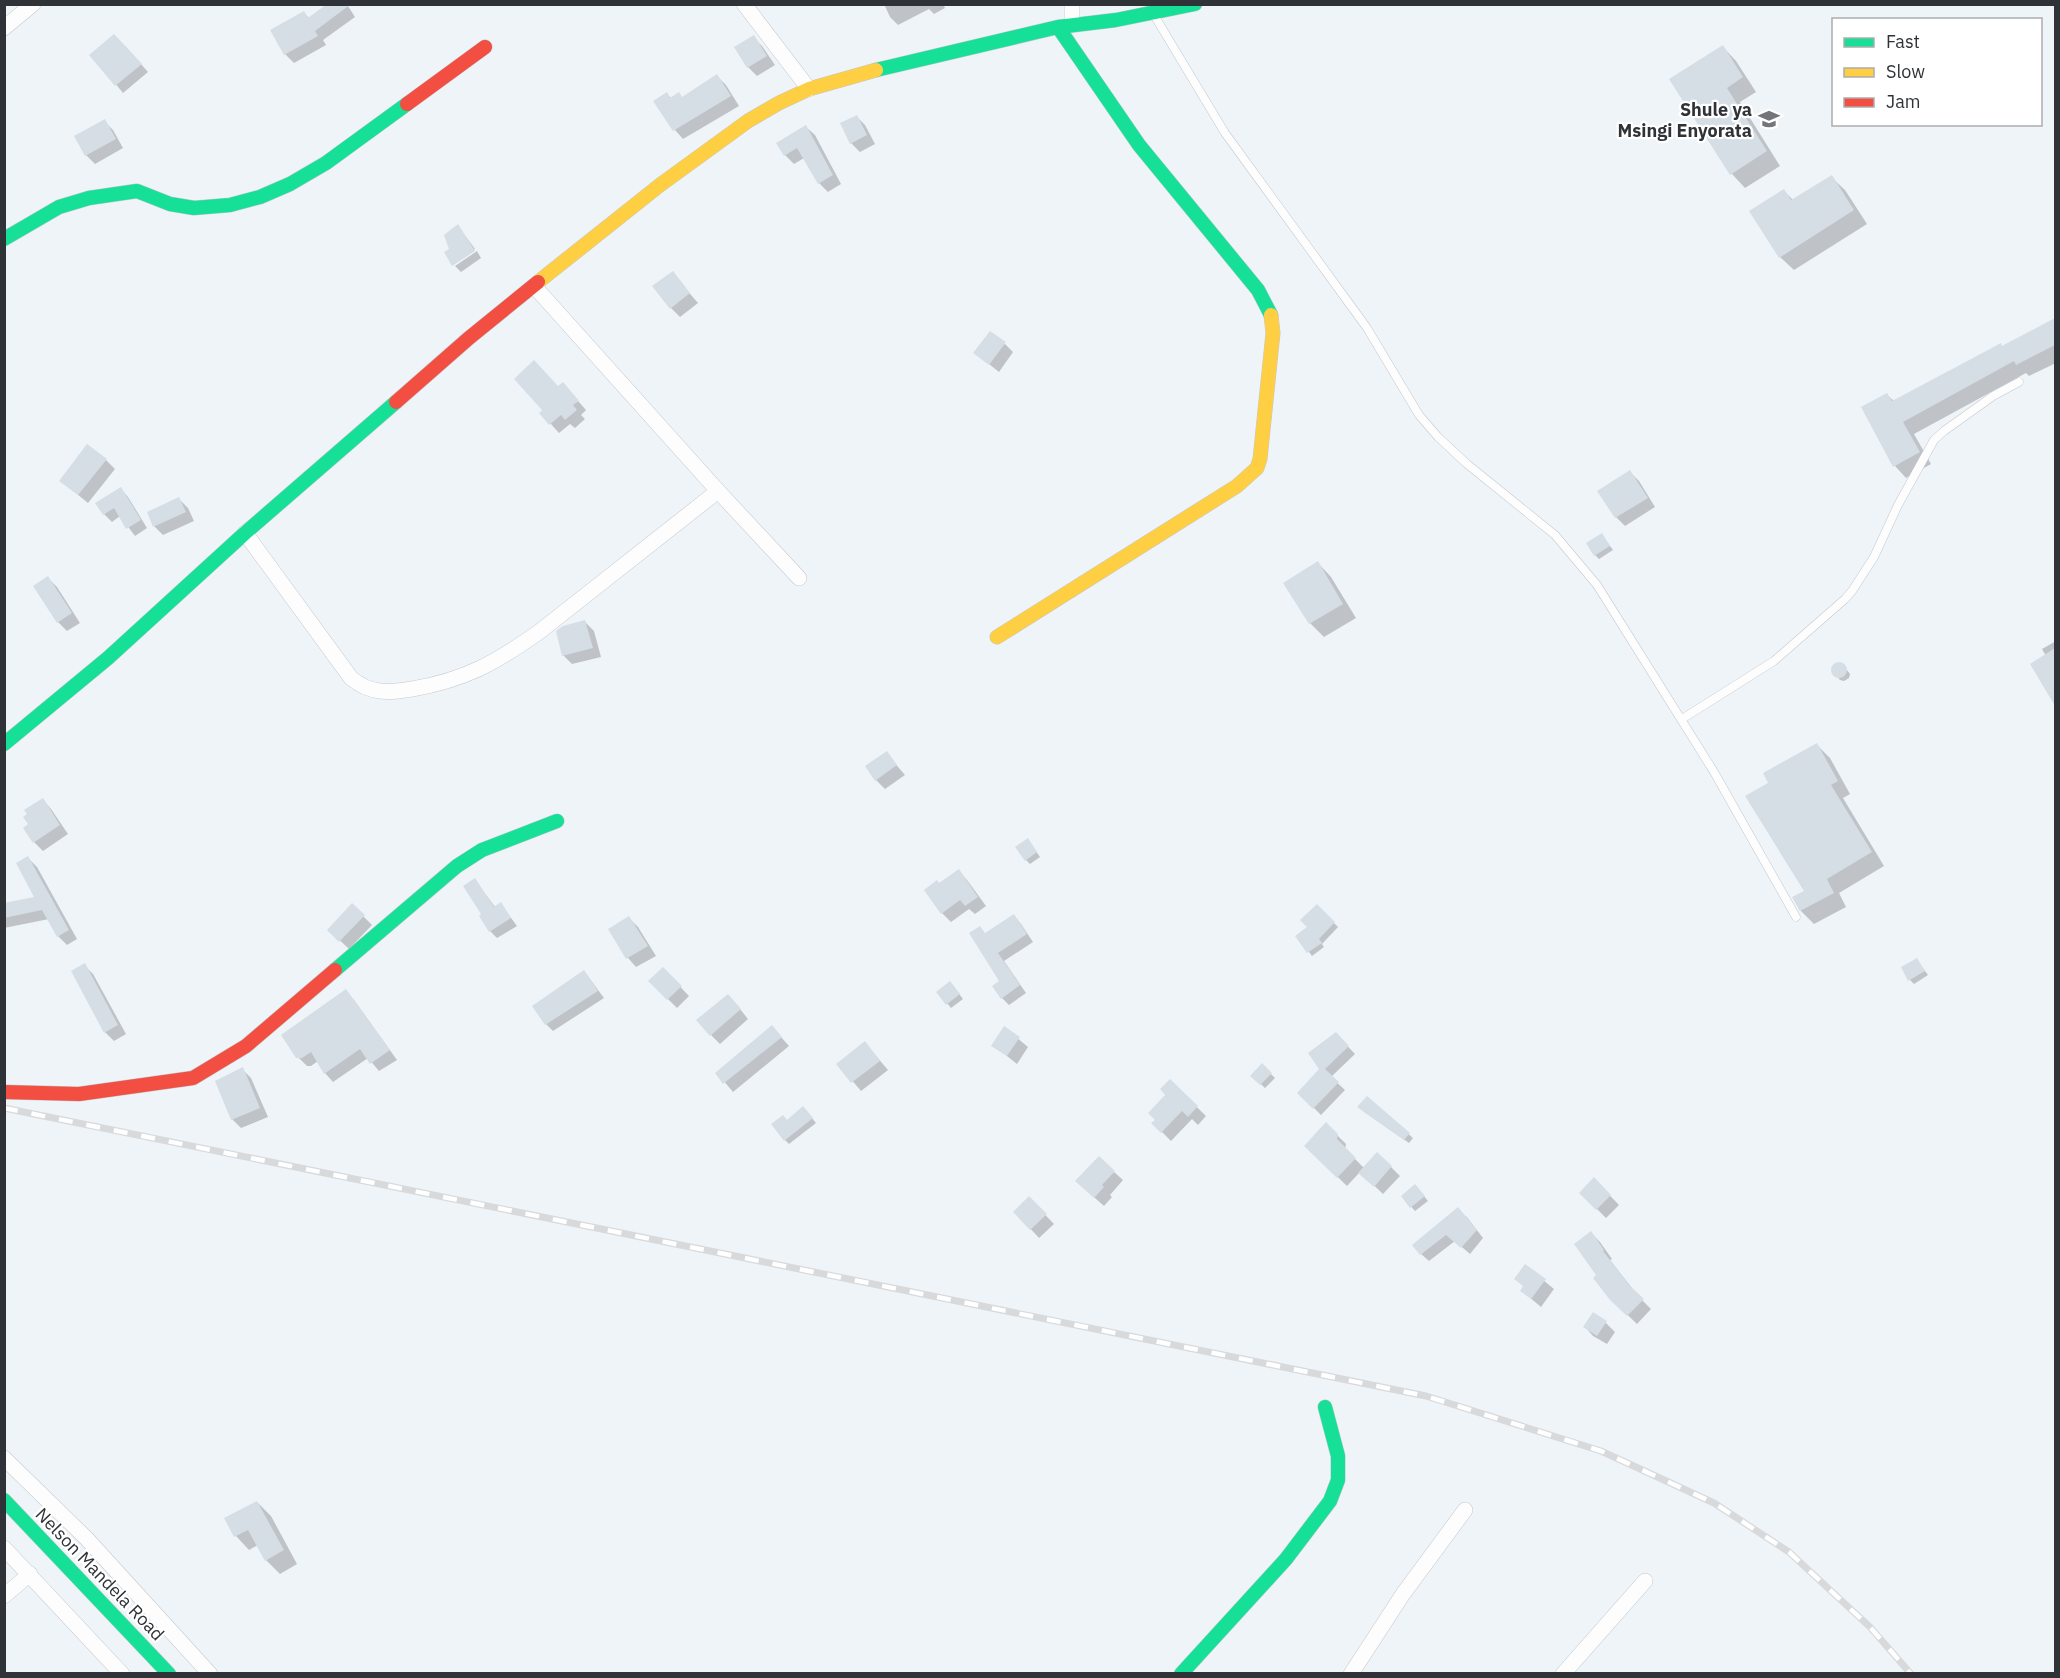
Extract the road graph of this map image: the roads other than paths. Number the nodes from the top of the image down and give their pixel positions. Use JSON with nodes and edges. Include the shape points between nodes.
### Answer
{"nodes":[{"id":1,"x":33,"y":4,"type":"edge"},
{"id":2,"x":744,"y":4,"type":"edge"},
{"id":3,"x":1072,"y":4,"type":"edge"},
{"id":4,"x":1195,"y":4,"type":"edge"},
{"id":5,"x":1153,"y":14,"type":"junction"},
{"id":6,"x":1065,"y":26,"type":"junction"},
{"id":7,"x":4,"y":28,"type":"edge"},
{"id":8,"x":485,"y":47,"type":"dead end"},
{"id":9,"x":809,"y":89,"type":"junction"},
{"id":10,"x":4,"y":239,"type":"edge"},
{"id":11,"x":534,"y":286,"type":"junction"},
{"id":12,"x":2019,"y":382,"type":"dead end"},
{"id":13,"x":718,"y":491,"type":"junction"},
{"id":14,"x":245,"y":532,"type":"junction"},
{"id":15,"x":799,"y":578,"type":"dead end"},
{"id":16,"x":997,"y":637,"type":"dead end"},
{"id":17,"x":1682,"y":719,"type":"junction"},
{"id":18,"x":4,"y":744,"type":"edge"},
{"id":19,"x":557,"y":821,"type":"dead end"},
{"id":20,"x":1796,"y":917,"type":"dead end"},
{"id":21,"x":4,"y":1092,"type":"edge"},
{"id":22,"x":1325,"y":1407,"type":"dead end"},
{"id":23,"x":4,"y":1458,"type":"edge"},
{"id":24,"x":4,"y":1500,"type":"edge"},
{"id":25,"x":1466,"y":1510,"type":"dead end"},
{"id":26,"x":4,"y":1548,"type":"edge"},
{"id":27,"x":30,"y":1574,"type":"junction"},
{"id":28,"x":1645,"y":1581,"type":"dead end"},
{"id":29,"x":4,"y":1596,"type":"edge"},
{"id":30,"x":122,"y":1674,"type":"edge"},
{"id":31,"x":169,"y":1674,"type":"edge"},
{"id":32,"x":210,"y":1674,"type":"edge"},
{"id":33,"x":1181,"y":1674,"type":"edge"},
{"id":34,"x":1351,"y":1674,"type":"edge"},
{"id":35,"x":1563,"y":1674,"type":"edge"}],
"edges":[{"from":1,"to":7,"type":"street"},
{"from":2,"to":9,"type":"street"},
{"from":3,"to":6,"type":"street"},
{"from":4,"to":5,"type":"street"},
{"from":5,"to":6,"type":"street"},
{"from":5,"to":17,"type":"lane","via":[[1225,133],[1367,328],[1419,415],[1467,464],[1571,551]]},
{"from":6,"to":9,"type":"street","via":[[950,50]]},
{"from":6,"to":16,"type":"street","via":[[1106,100],[1249,278],[1270,311],[1273,333],[1260,459],[1253,472],[1237,486]]},
{"from":8,"to":10,"type":"street","via":[[326,163],[260,197],[194,208],[170,204],[137,191],[89,198],[59,207]]},
{"from":9,"to":11,"type":"street","via":[[748,121],[660,185]]},
{"from":11,"to":13,"type":"street"},
{"from":11,"to":14,"type":"street"},
{"from":12,"to":17,"type":"lane","via":[[1993,396],[1935,440],[1852,591],[1774,661]]},
{"from":13,"to":14,"type":"street","via":[[508,654],[470,674],[386,693],[359,685],[351,678]]},
{"from":13,"to":15,"type":"street"},
{"from":14,"to":18,"type":"street","via":[[125,642]]},
{"from":17,"to":20,"type":"lane"},
{"from":19,"to":21,"type":"street","via":[[482,850],[458,866],[254,1039],[202,1074],[172,1082],[79,1094]]},
{"from":22,"to":33,"type":"street","via":[[1338,1456],[1338,1479],[1330,1501],[1286,1559]]},
{"from":23,"to":32,"type":"street","via":[[87,1539]]},
{"from":24,"to":31,"type":"street","name":"Nelson Mandela Road"},
{"from":25,"to":34,"type":"street","via":[[1403,1594]]},
{"from":26,"to":27,"type":"street"},
{"from":27,"to":29,"type":"street"},
{"from":27,"to":30,"type":"street"},
{"from":28,"to":35,"type":"street"}]}
